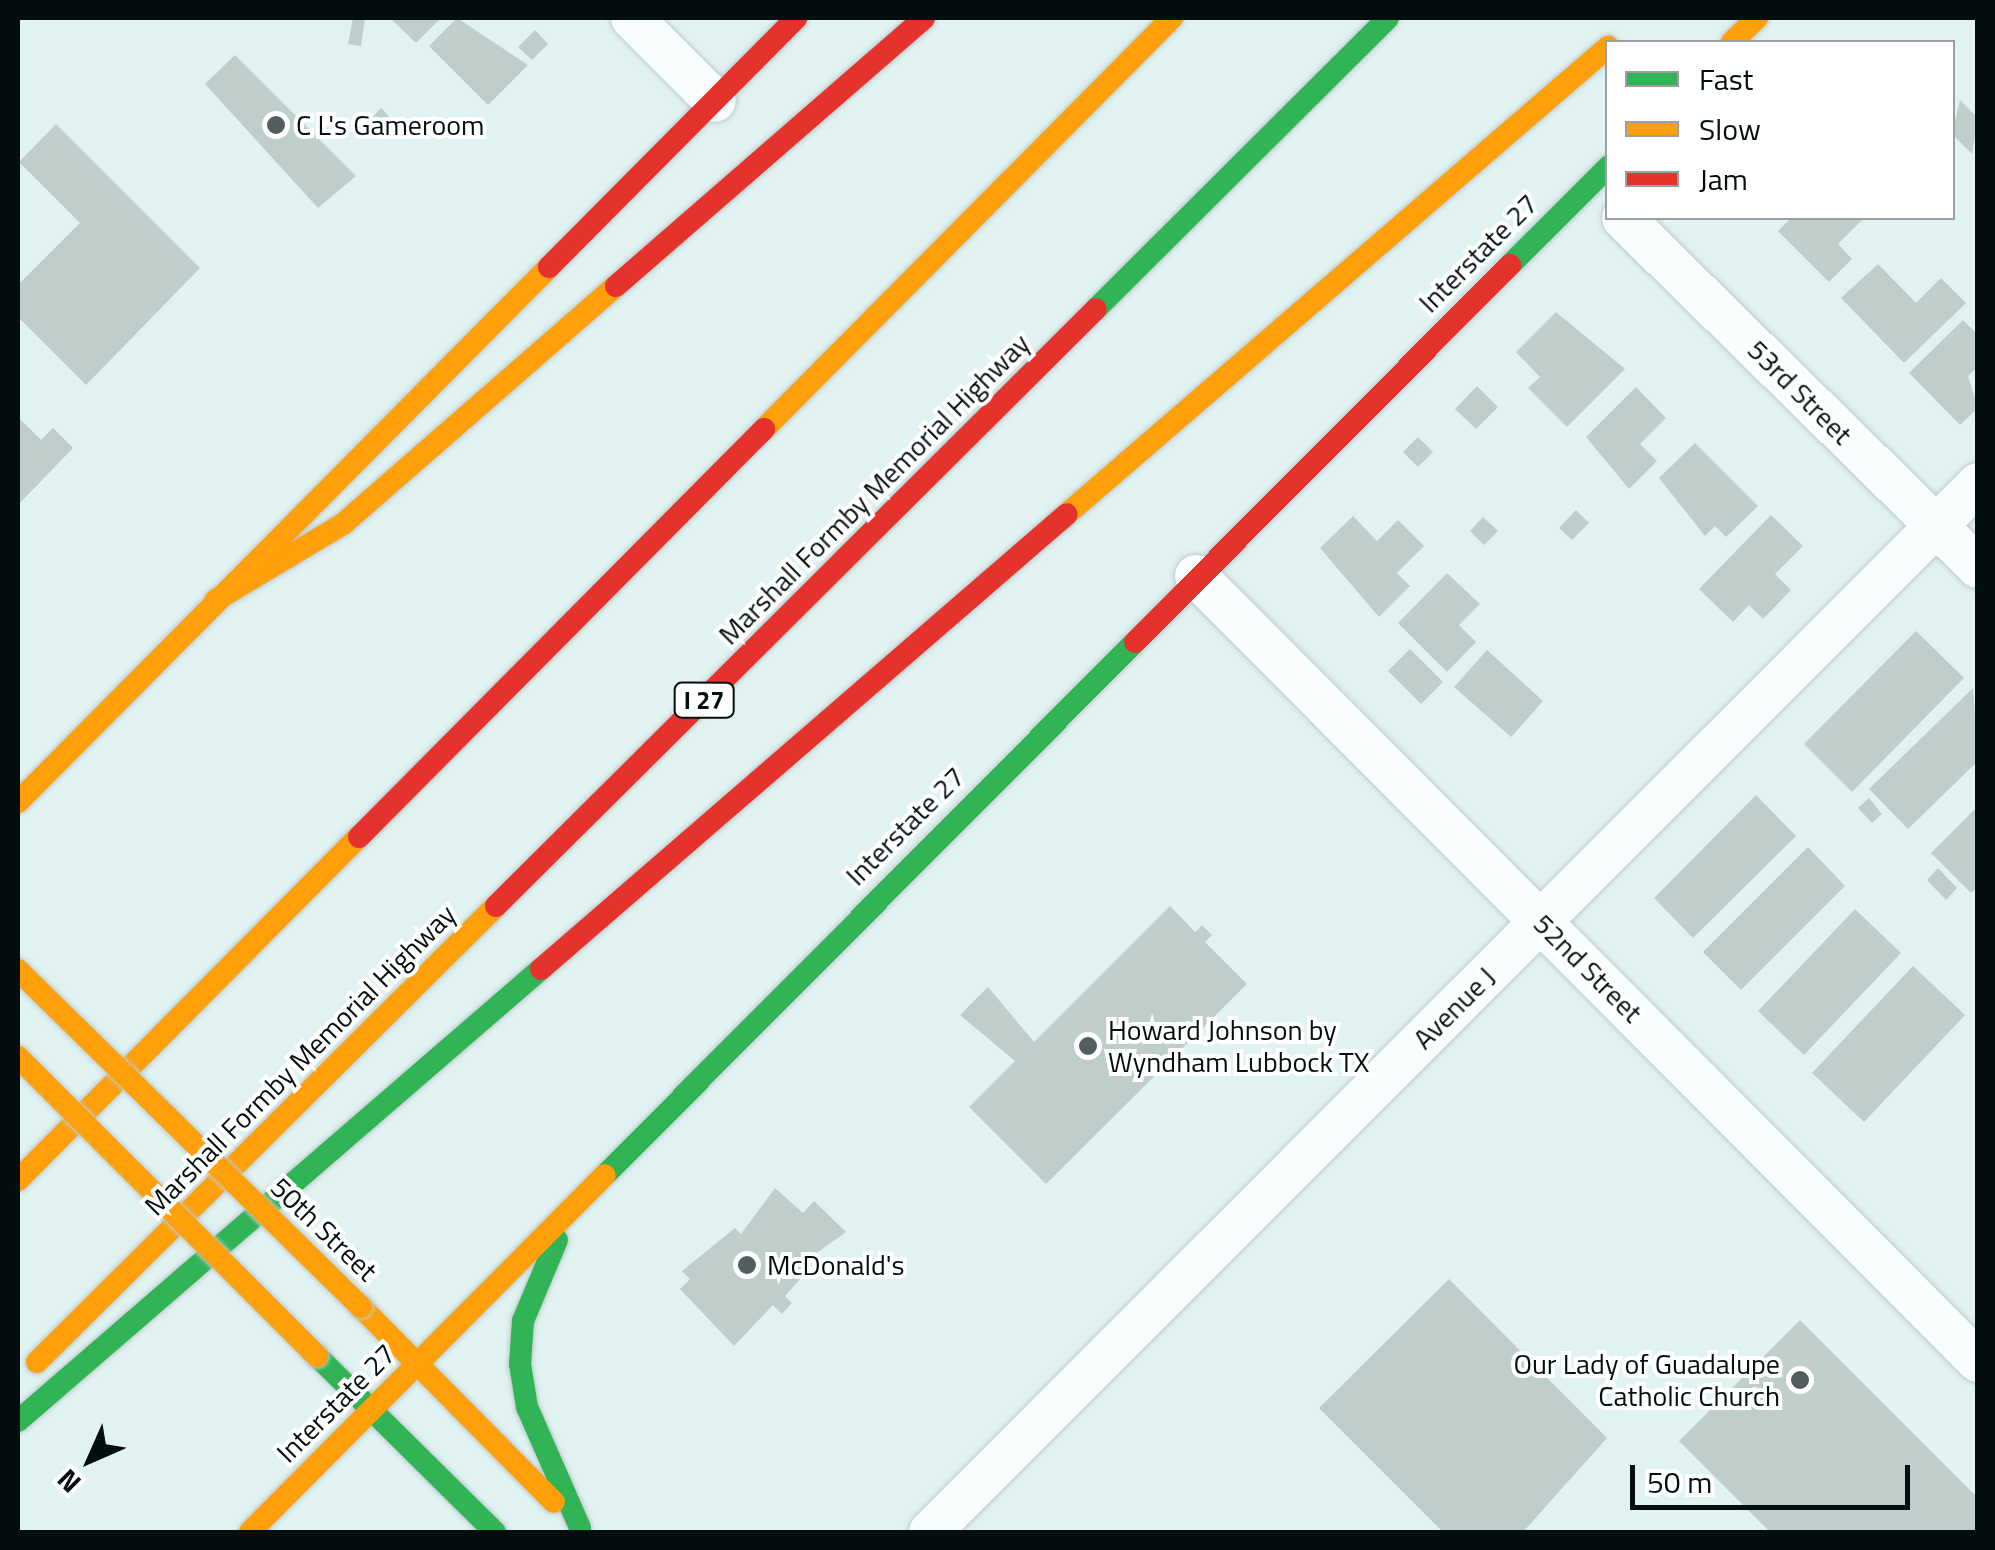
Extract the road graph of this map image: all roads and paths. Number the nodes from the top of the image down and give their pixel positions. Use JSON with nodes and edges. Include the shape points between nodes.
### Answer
{"nodes":[{"id":1,"x":632,"y":18,"type":"edge"},
{"id":2,"x":796,"y":18,"type":"edge"},
{"id":3,"x":924,"y":18,"type":"edge"},
{"id":4,"x":1172,"y":18,"type":"edge"},
{"id":5,"x":1388,"y":18,"type":"edge"},
{"id":6,"x":1758,"y":18,"type":"edge"},
{"id":7,"x":1734,"y":40,"type":"edge"},
{"id":8,"x":1605,"y":50,"type":"edge"},
{"id":9,"x":715,"y":100,"type":"junction"},
{"id":10,"x":1602,"y":184,"type":"edge"},
{"id":11,"x":1625,"y":220,"type":"edge"},
{"id":12,"x":1978,"y":484,"type":"edge"},
{"id":13,"x":1936,"y":526,"type":"junction"},
{"id":14,"x":1978,"y":567,"type":"edge"},
{"id":15,"x":1196,"y":576,"type":"junction"},
{"id":16,"x":216,"y":600,"type":"junction"},
{"id":17,"x":178,"y":638,"type":"junction"},
{"id":18,"x":79,"y":701,"type":"dead end"},
{"id":19,"x":18,"y":802,"type":"edge"},
{"id":20,"x":1541,"y":920,"type":"junction"},
{"id":21,"x":18,"y":970,"type":"edge"},
{"id":22,"x":18,"y":1058,"type":"edge"},
{"id":23,"x":600,"y":1178,"type":"junction"},
{"id":24,"x":18,"y":1180,"type":"edge"},
{"id":25,"x":1978,"y":1361,"type":"edge"},
{"id":26,"x":418,"y":1363,"type":"junction"},
{"id":27,"x":18,"y":1381,"type":"edge"},
{"id":28,"x":370,"y":1410,"type":"junction"},
{"id":29,"x":18,"y":1421,"type":"edge"},
{"id":30,"x":582,"y":1530,"type":"edge"},
{"id":31,"x":250,"y":1532,"type":"edge"},
{"id":32,"x":496,"y":1532,"type":"edge"},
{"id":33,"x":930,"y":1532,"type":"edge"}],
"edges":[{"from":1,"to":9,"type":"street"},
{"from":2,"to":9,"type":"main road"},
{"from":3,"to":16,"type":"main road","via":[[343,524]]},
{"from":4,"to":24,"type":"main road"},
{"from":5,"to":27,"type":"main road","name":"Marshall Formby Memorial Highway","number":"I 27"},
{"from":6,"to":7,"type":"main road"},
{"from":8,"to":29,"type":"main road"},
{"from":9,"to":16,"type":"main road"},
{"from":10,"to":15,"type":"main road","name":"Interstate 27"},
{"from":11,"to":13,"type":"street","name":"53rd Street"},
{"from":12,"to":13,"type":"street","name":"Avenue J"},
{"from":13,"to":14,"type":"street","name":"53rd Street"},
{"from":13,"to":20,"type":"street","name":"Avenue J"},
{"from":15,"to":20,"type":"street","name":"52nd Street"},
{"from":15,"to":23,"type":"main road","name":"Interstate 27"},
{"from":16,"to":17,"type":"main road"},
{"from":17,"to":18,"type":"main road"},
{"from":17,"to":19,"type":"main road"},
{"from":20,"to":25,"type":"street","name":"52nd Street"},
{"from":20,"to":33,"type":"street","name":"Avenue J"},
{"from":21,"to":26,"type":"main road","name":"50th Street","bridge":true},
{"from":22,"to":28,"type":"main road","bridge":true},
{"from":23,"to":26,"type":"main road","name":"Interstate 27"},
{"from":23,"to":30,"type":"main road","via":[[536,1279],[520,1364],[527,1406]]},
{"from":26,"to":28,"type":"main road","name":"Interstate 27"},
{"from":26,"to":30,"type":"main road","name":"50th Street"},
{"from":28,"to":31,"type":"main road","name":"Interstate 27"},
{"from":28,"to":32,"type":"main road"}]}
